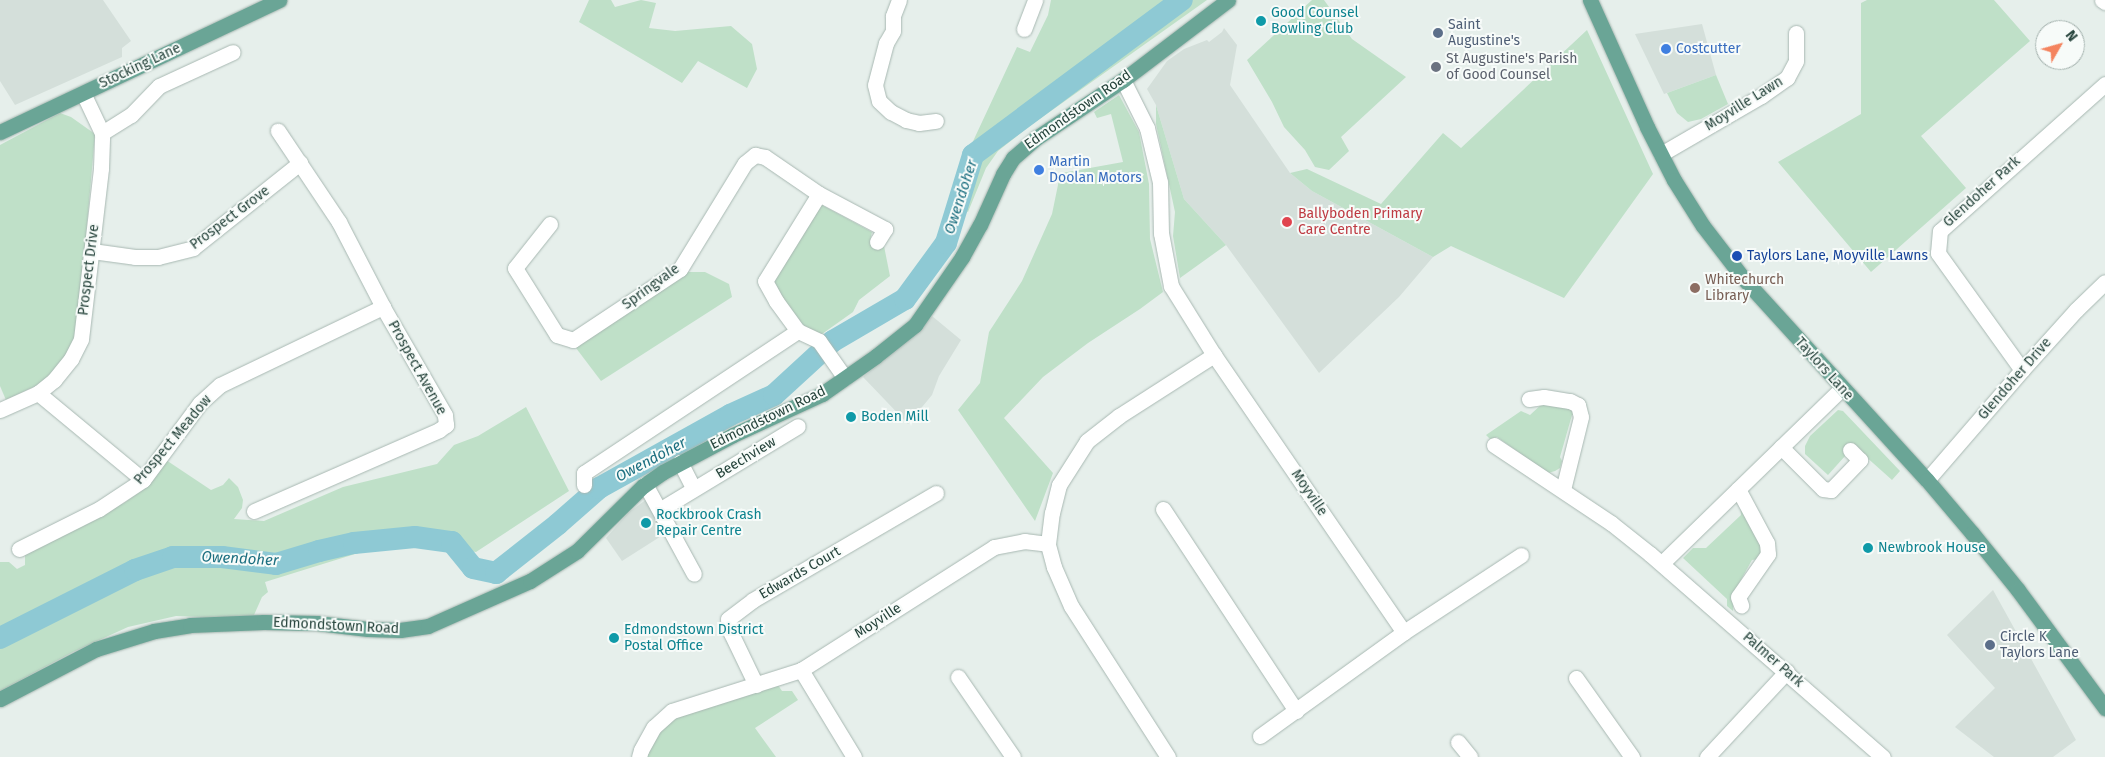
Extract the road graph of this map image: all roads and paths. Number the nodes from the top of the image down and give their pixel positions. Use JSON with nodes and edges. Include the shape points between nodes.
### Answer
{"nodes":[{"id":1,"x":279,"y":0,"type":"edge"},
{"id":2,"x":900,"y":0,"type":"edge"},
{"id":3,"x":1036,"y":0,"type":"edge"},
{"id":4,"x":1228,"y":0,"type":"edge"},
{"id":5,"x":1590,"y":0,"type":"edge"},
{"id":6,"x":1024,"y":28,"type":"dead end"},
{"id":7,"x":1796,"y":33,"type":"dead end"},
{"id":8,"x":233,"y":52,"type":"dead end"},
{"id":9,"x":1123,"y":80,"type":"junction"},
{"id":10,"x":2105,"y":84,"type":"edge"},
{"id":11,"x":83,"y":93,"type":"junction"},
{"id":12,"x":936,"y":121,"type":"dead end"},
{"id":13,"x":278,"y":131,"type":"dead end"},
{"id":14,"x":0,"y":132,"type":"edge"},
{"id":15,"x":102,"y":133,"type":"junction"},
{"id":16,"x":1660,"y":154,"type":"junction"},
{"id":17,"x":300,"y":162,"type":"junction"},
{"id":18,"x":819,"y":194,"type":"junction"},
{"id":19,"x":550,"y":224,"type":"dead end"},
{"id":20,"x":877,"y":242,"type":"dead end"},
{"id":21,"x":92,"y":251,"type":"junction"},
{"id":22,"x":2105,"y":282,"type":"edge"},
{"id":23,"x":382,"y":307,"type":"junction"},
{"id":24,"x":798,"y":331,"type":"junction"},
{"id":25,"x":1214,"y":355,"type":"junction"},
{"id":26,"x":2022,"y":370,"type":"junction"},
{"id":27,"x":845,"y":378,"type":"junction"},
{"id":28,"x":1842,"y":388,"type":"junction"},
{"id":29,"x":38,"y":393,"type":"junction"},
{"id":30,"x":1529,"y":399,"type":"dead end"},
{"id":31,"x":0,"y":410,"type":"edge"},
{"id":32,"x":798,"y":426,"type":"dead end"},
{"id":33,"x":1494,"y":445,"type":"dead end"},
{"id":34,"x":1782,"y":447,"type":"junction"},
{"id":35,"x":1850,"y":450,"type":"dead end"},
{"id":36,"x":680,"y":462,"type":"junction"},
{"id":37,"x":143,"y":480,"type":"junction"},
{"id":38,"x":1927,"y":480,"type":"junction"},
{"id":39,"x":645,"y":484,"type":"junction"},
{"id":40,"x":584,"y":485,"type":"dead end"},
{"id":41,"x":694,"y":489,"type":"junction"},
{"id":42,"x":1738,"y":489,"type":"junction"},
{"id":43,"x":1563,"y":490,"type":"junction"},
{"id":44,"x":936,"y":493,"type":"dead end"},
{"id":45,"x":666,"y":506,"type":"dead end"},
{"id":46,"x":1163,"y":510,"type":"dead end"},
{"id":47,"x":254,"y":511,"type":"dead end"},
{"id":48,"x":1048,"y":544,"type":"junction"},
{"id":49,"x":19,"y":548,"type":"dead end"},
{"id":50,"x":1521,"y":555,"type":"dead end"},
{"id":51,"x":1662,"y":563,"type":"junction"},
{"id":52,"x":694,"y":574,"type":"dead end"},
{"id":53,"x":1741,"y":605,"type":"dead end"},
{"id":54,"x":1404,"y":632,"type":"junction"},
{"id":55,"x":801,"y":670,"type":"junction"},
{"id":56,"x":1787,"y":671,"type":"junction"},
{"id":57,"x":958,"y":676,"type":"dead end"},
{"id":58,"x":1576,"y":678,"type":"dead end"},
{"id":59,"x":756,"y":685,"type":"junction"},
{"id":60,"x":0,"y":699,"type":"edge"},
{"id":61,"x":2105,"y":708,"type":"edge"},
{"id":62,"x":1296,"y":711,"type":"junction"},
{"id":63,"x":1260,"y":736,"type":"dead end"},
{"id":64,"x":1458,"y":742,"type":"dead end"},
{"id":65,"x":639,"y":757,"type":"edge"},
{"id":66,"x":854,"y":757,"type":"edge"},
{"id":67,"x":1013,"y":757,"type":"edge"},
{"id":68,"x":1168,"y":757,"type":"edge"},
{"id":69,"x":1470,"y":757,"type":"edge"},
{"id":70,"x":1632,"y":757,"type":"edge"},
{"id":71,"x":1707,"y":757,"type":"edge"},
{"id":72,"x":1883,"y":757,"type":"edge"}],
"edges":[{"from":1,"to":11,"type":"main road","name":"Stocking Lane"},
{"from":2,"to":12,"type":"street","via":[[892,16],[893,30],[886,43],[875,85],[879,101],[906,120],[919,123]]},
{"from":3,"to":6,"type":"street"},
{"from":4,"to":9,"type":"main road","name":"Edmondstown Road"},
{"from":5,"to":16,"type":"main road","name":"Taylors Lane"},
{"from":7,"to":16,"type":"street","name":"Moyville Lawn","via":[[1796,61],[1787,78]]},
{"from":8,"to":15,"type":"street","via":[[159,86],[131,115]]},
{"from":9,"to":25,"type":"street","name":"Moyville","via":[[1147,128],[1158,173],[1161,233],[1171,286]]},
{"from":9,"to":27,"type":"main road","name":"Edmondstown Road","via":[[1036,138],[1013,158],[962,257],[915,325]]},
{"from":10,"to":26,"type":"street","name":"Glendoher Park","via":[[1940,231],[1938,253]]},
{"from":11,"to":14,"type":"main road","name":"Stocking Lane"},
{"from":11,"to":15,"type":"street","name":"Prospect Drive"},
{"from":13,"to":17,"type":"street","name":"Prospect Avenue"},
{"from":15,"to":21,"type":"street","name":"Prospect Drive"},
{"from":16,"to":28,"type":"main road","name":"Taylors Lane","via":[[1703,226],[1742,278]]},
{"from":17,"to":21,"type":"street","name":"Prospect Grove","via":[[193,248],[158,257]]},
{"from":17,"to":23,"type":"street","name":"Prospect Avenue","via":[[339,222]]},
{"from":18,"to":19,"type":"street","name":"Springvale","via":[[765,157],[755,155],[745,163],[680,269],[573,340],[557,335],[515,268]]},
{"from":18,"to":20,"type":"street","name":"Springvale","via":[[885,229]]},
{"from":18,"to":24,"type":"street","via":[[765,281]]},
{"from":21,"to":29,"type":"street","name":"Prospect Drive","via":[[81,339],[71,359]]},
{"from":22,"to":26,"type":"street","name":"Glendoher Drive"},
{"from":23,"to":37,"type":"street","name":"Prospect Meadow","via":[[220,385],[200,403]]},
{"from":23,"to":47,"type":"street","name":"Prospect Avenue","via":[[445,415],[446,426]]},
{"from":24,"to":27,"type":"street","via":[[819,341]]},
{"from":24,"to":40,"type":"street","via":[[584,472]]},
{"from":25,"to":48,"type":"street","via":[[1119,416],[1087,441],[1060,485]]},
{"from":25,"to":54,"type":"street","name":"Moyville"},
{"from":26,"to":38,"type":"street","name":"Glendoher Drive"},
{"from":27,"to":36,"type":"main road","name":"Edmondstown Road","via":[[822,394]]},
{"from":28,"to":34,"type":"street"},
{"from":28,"to":38,"type":"main road","name":"Taylors Lane"},
{"from":29,"to":31,"type":"street","name":"Prospect Drive"},
{"from":29,"to":37,"type":"street"},
{"from":30,"to":43,"type":"street","via":[[1544,397],[1578,405],[1581,417]]},
{"from":32,"to":41,"type":"street","name":"Beechview"},
{"from":33,"to":43,"type":"street","name":"Palmer Park"},
{"from":34,"to":35,"type":"street","via":[[1823,488],[1832,490],[1860,460]]},
{"from":34,"to":42,"type":"street"},
{"from":36,"to":39,"type":"main road","name":"Edmondstown Road"},
{"from":36,"to":41,"type":"street"},
{"from":37,"to":49,"type":"street","name":"Prospect Meadow","via":[[99,509]]},
{"from":38,"to":61,"type":"main road","name":"Taylors Lane","via":[[2018,590]]},
{"from":39,"to":52,"type":"street"},
{"from":39,"to":60,"type":"main road","name":"Edmondstown Road","via":[[577,551],[558,564],[530,581],[428,626],[400,630],[317,622],[264,622],[190,625],[154,631],[96,649]]},
{"from":41,"to":45,"type":"street","name":"Beechview"},
{"from":42,"to":51,"type":"street"},
{"from":42,"to":53,"type":"street","via":[[1767,543],[1768,554],[1738,597]]},
{"from":43,"to":51,"type":"street","name":"Palmer Park","via":[[1612,523]]},
{"from":44,"to":59,"type":"street","name":"Edwards Court","via":[[753,600],[728,619],[731,633]]},
{"from":46,"to":62,"type":"street"},
{"from":48,"to":55,"type":"street","name":"Moyville","via":[[1024,541],[994,546]]},
{"from":48,"to":68,"type":"street","via":[[1054,568],[1071,606]]},
{"from":50,"to":54,"type":"street"},
{"from":51,"to":56,"type":"street","name":"Palmer Park"},
{"from":54,"to":62,"type":"street"},
{"from":55,"to":59,"type":"street","name":"Moyville"},
{"from":55,"to":66,"type":"street"},
{"from":56,"to":71,"type":"street"},
{"from":56,"to":72,"type":"street","name":"Palmer Park"},
{"from":57,"to":67,"type":"street"},
{"from":58,"to":70,"type":"street"},
{"from":59,"to":65,"type":"street","name":"Moyville","via":[[672,711],[654,728]]},
{"from":62,"to":63,"type":"street"},
{"from":64,"to":69,"type":"street"}]}
